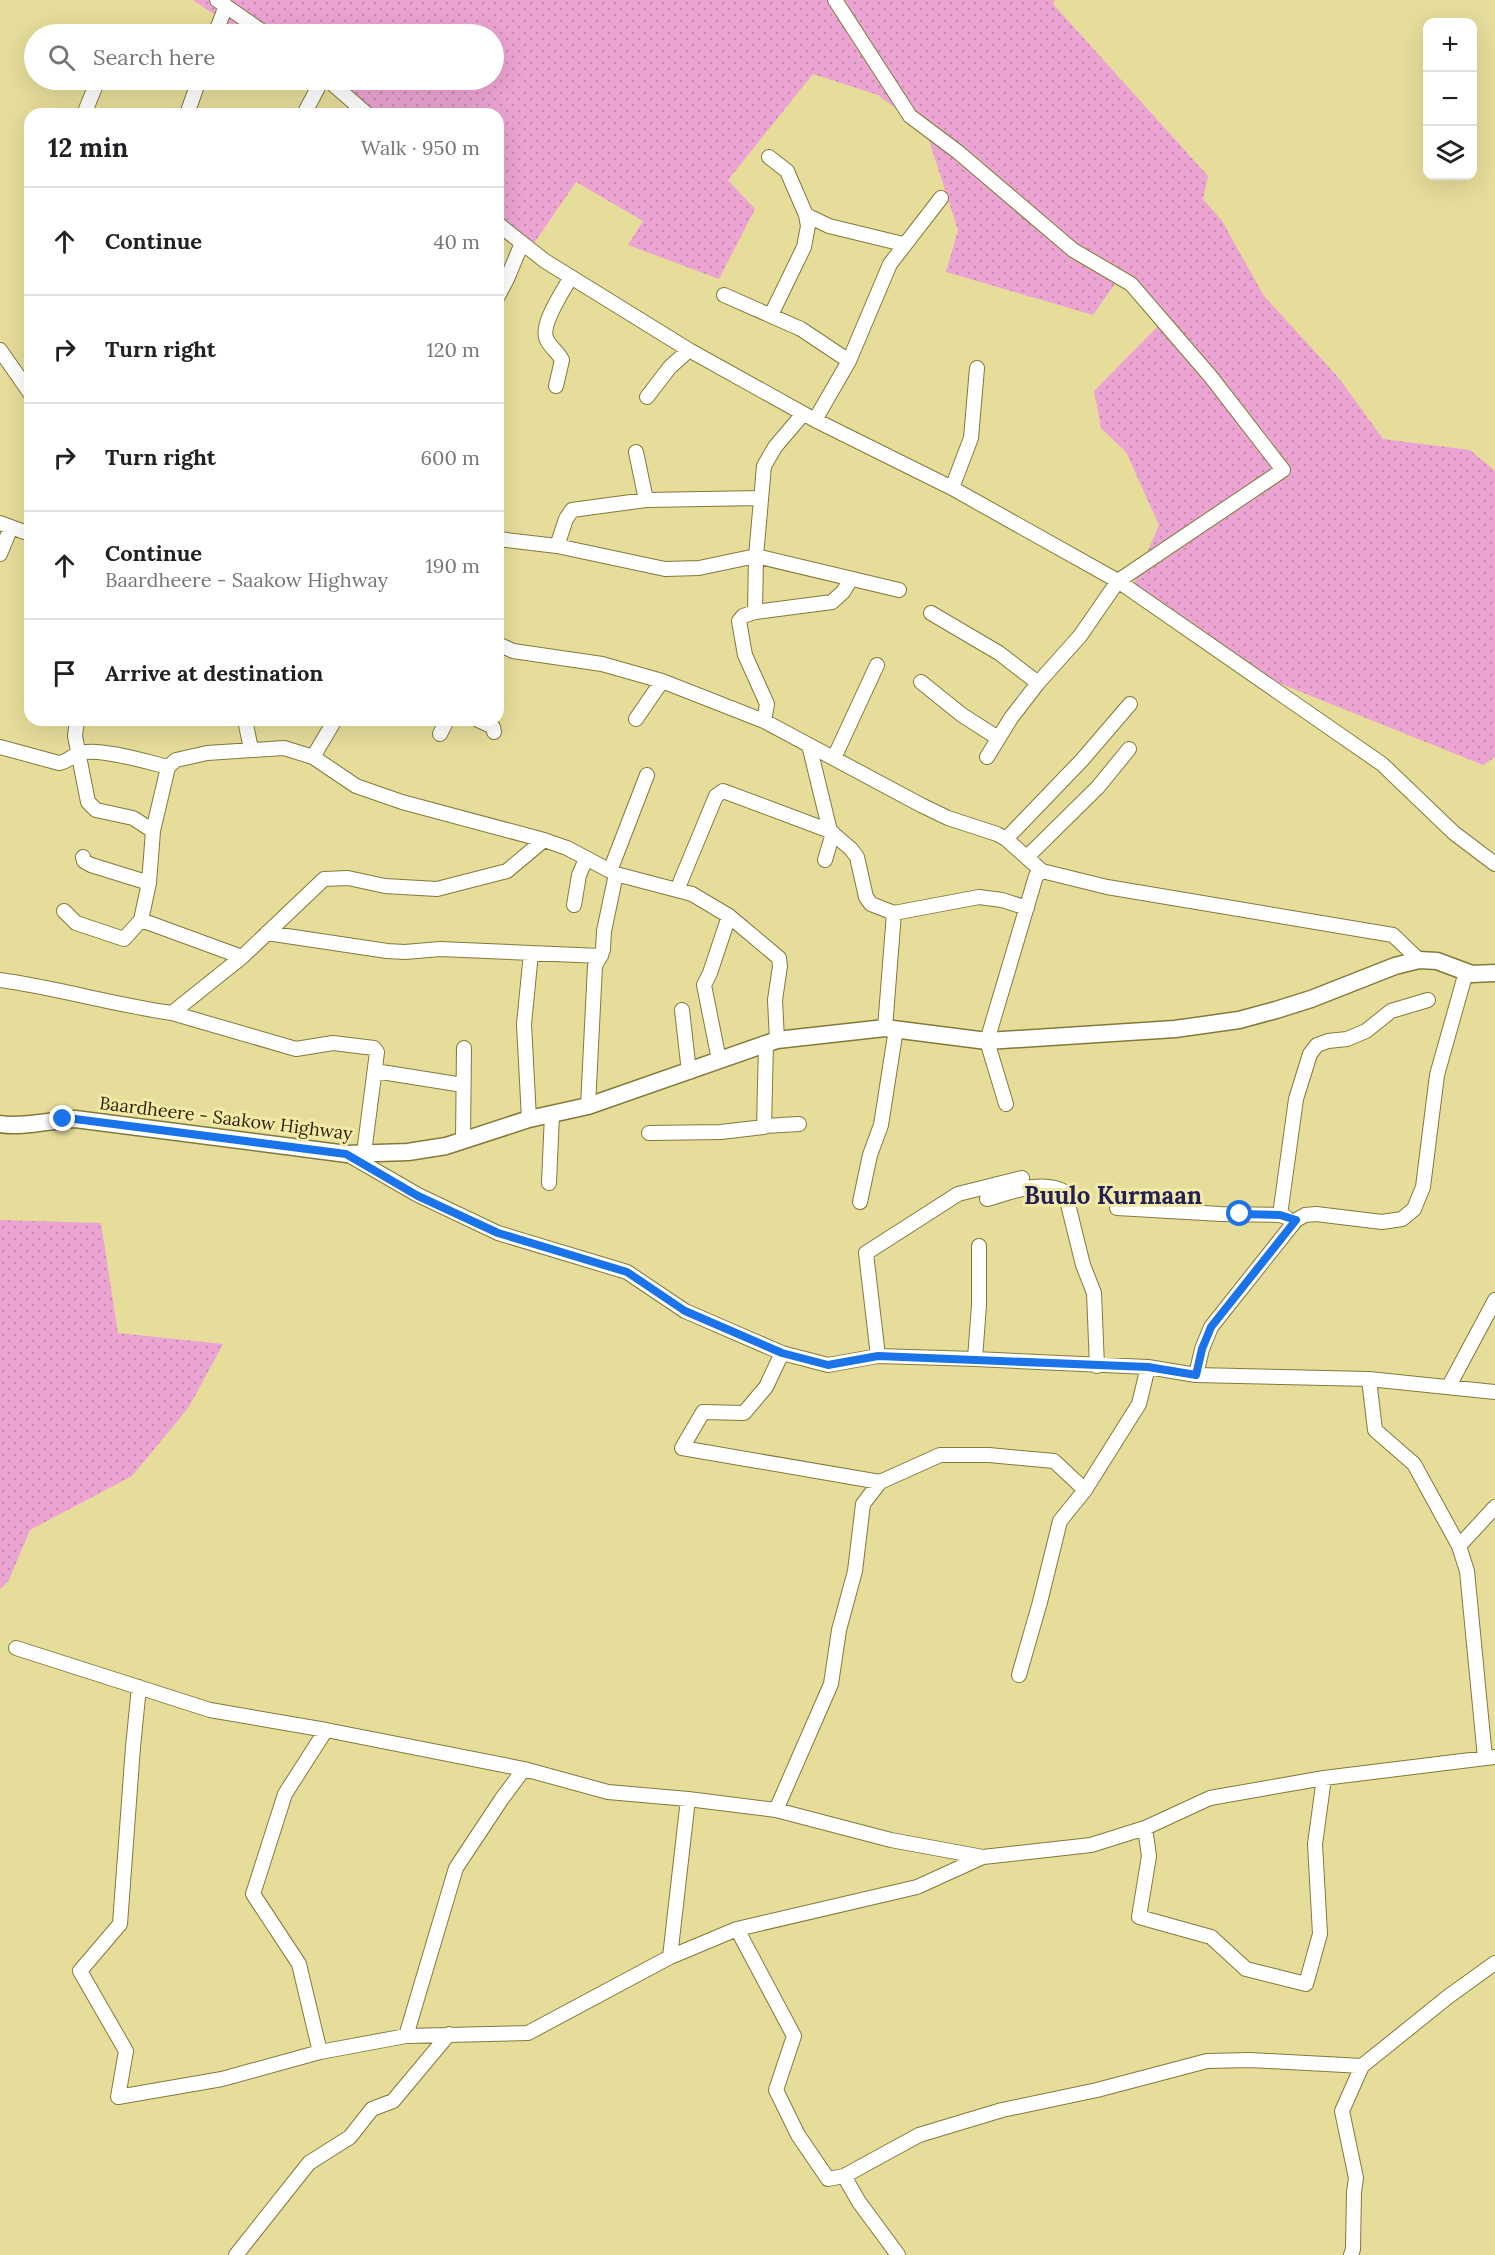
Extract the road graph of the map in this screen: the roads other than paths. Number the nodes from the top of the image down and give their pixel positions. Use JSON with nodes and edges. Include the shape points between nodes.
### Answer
{"nodes":[{"id":1,"x":835,"y":0,"type":"edge"},
{"id":2,"x":221,"y":3,"type":"edge"},
{"id":3,"x":217,"y":24,"type":"edge"},
{"id":4,"x":251,"y":24,"type":"edge"},
{"id":5,"x":94,"y":90,"type":"edge"},
{"id":6,"x":195,"y":90,"type":"edge"},
{"id":7,"x":317,"y":90,"type":"edge"},
{"id":8,"x":339,"y":90,"type":"edge"},
{"id":9,"x":86,"y":108,"type":"edge"},
{"id":10,"x":189,"y":108,"type":"edge"},
{"id":11,"x":307,"y":108,"type":"edge"},
{"id":12,"x":359,"y":108,"type":"edge"},
{"id":13,"x":769,"y":157,"type":"dead end"},
{"id":14,"x":941,"y":198,"type":"dead end"},
{"id":15,"x":807,"y":215,"type":"junction"},
{"id":16,"x":504,"y":229,"type":"edge"},
{"id":17,"x":522,"y":243,"type":"junction"},
{"id":18,"x":903,"y":244,"type":"junction"},
{"id":19,"x":571,"y":277,"type":"junction"},
{"id":20,"x":504,"y":285,"type":"edge"},
{"id":21,"x":724,"y":296,"type":"dead end"},
{"id":22,"x":771,"y":315,"type":"junction"},
{"id":23,"x":0,"y":350,"type":"edge"},
{"id":24,"x":688,"y":350,"type":"junction"},
{"id":25,"x":849,"y":361,"type":"junction"},
{"id":26,"x":977,"y":368,"type":"dead end"},
{"id":27,"x":24,"y":384,"type":"edge"},
{"id":28,"x":556,"y":386,"type":"dead end"},
{"id":29,"x":647,"y":397,"type":"dead end"},
{"id":30,"x":809,"y":417,"type":"junction"},
{"id":31,"x":636,"y":452,"type":"dead end"},
{"id":32,"x":952,"y":488,"type":"junction"},
{"id":33,"x":761,"y":498,"type":"junction"},
{"id":34,"x":646,"y":500,"type":"junction"},
{"id":35,"x":5,"y":525,"type":"edge"},
{"id":36,"x":24,"y":532,"type":"edge"},
{"id":37,"x":504,"y":540,"type":"edge"},
{"id":38,"x":557,"y":546,"type":"junction"},
{"id":39,"x":0,"y":554,"type":"edge"},
{"id":40,"x":756,"y":556,"type":"junction"},
{"id":41,"x":850,"y":579,"type":"junction"},
{"id":42,"x":1118,"y":581,"type":"junction"},
{"id":43,"x":899,"y":590,"type":"dead end"},
{"id":44,"x":755,"y":612,"type":"junction"},
{"id":45,"x":931,"y":613,"type":"dead end"},
{"id":46,"x":504,"y":647,"type":"edge"},
{"id":47,"x":877,"y":665,"type":"dead end"},
{"id":48,"x":662,"y":681,"type":"junction"},
{"id":49,"x":921,"y":682,"type":"dead end"},
{"id":50,"x":1038,"y":683,"type":"junction"},
{"id":51,"x":1130,"y":704,"type":"dead end"},
{"id":52,"x":636,"y":719,"type":"dead end"},
{"id":53,"x":764,"y":721,"type":"junction"},
{"id":54,"x":76,"y":726,"type":"edge"},
{"id":55,"x":246,"y":726,"type":"edge"},
{"id":56,"x":331,"y":726,"type":"edge"},
{"id":57,"x":444,"y":726,"type":"edge"},
{"id":58,"x":492,"y":726,"type":"edge"},
{"id":59,"x":494,"y":732,"type":"dead end"},
{"id":60,"x":440,"y":734,"type":"dead end"},
{"id":61,"x":998,"y":738,"type":"junction"},
{"id":62,"x":809,"y":745,"type":"junction"},
{"id":63,"x":0,"y":747,"type":"edge"},
{"id":64,"x":251,"y":749,"type":"junction"},
{"id":65,"x":1129,"y":749,"type":"dead end"},
{"id":66,"x":80,"y":753,"type":"junction"},
{"id":67,"x":313,"y":757,"type":"junction"},
{"id":68,"x":987,"y":757,"type":"dead end"},
{"id":69,"x":834,"y":758,"type":"junction"},
{"id":70,"x":168,"y":767,"type":"junction"},
{"id":71,"x":647,"y":775,"type":"dead end"},
{"id":72,"x":153,"y":831,"type":"junction"},
{"id":73,"x":832,"y":832,"type":"junction"},
{"id":74,"x":1006,"y":839,"type":"junction"},
{"id":75,"x":544,"y":840,"type":"junction"},
{"id":76,"x":83,"y":856,"type":"dead end"},
{"id":77,"x":1028,"y":857,"type":"junction"},
{"id":78,"x":586,"y":859,"type":"junction"},
{"id":79,"x":825,"y":860,"type":"dead end"},
{"id":80,"x":1495,"y":864,"type":"edge"},
{"id":81,"x":1042,"y":871,"type":"junction"},
{"id":82,"x":613,"y":873,"type":"junction"},
{"id":83,"x":149,"y":884,"type":"junction"},
{"id":84,"x":677,"y":890,"type":"junction"},
{"id":85,"x":574,"y":905,"type":"dead end"},
{"id":86,"x":1027,"y":908,"type":"junction"},
{"id":87,"x":64,"y":911,"type":"dead end"},
{"id":88,"x":894,"y":914,"type":"junction"},
{"id":89,"x":729,"y":916,"type":"junction"},
{"id":90,"x":141,"y":920,"type":"junction"},
{"id":91,"x":267,"y":933,"type":"junction"},
{"id":92,"x":531,"y":953,"type":"junction"},
{"id":93,"x":601,"y":956,"type":"junction"},
{"id":94,"x":242,"y":957,"type":"junction"},
{"id":95,"x":1419,"y":960,"type":"junction"},
{"id":96,"x":1466,"y":972,"type":"junction"},
{"id":97,"x":1495,"y":974,"type":"edge"},
{"id":98,"x":0,"y":980,"type":"edge"},
{"id":99,"x":1428,"y":1000,"type":"dead end"},
{"id":100,"x":682,"y":1010,"type":"dead end"},
{"id":101,"x":172,"y":1013,"type":"junction"},
{"id":102,"x":891,"y":1029,"type":"junction"},
{"id":103,"x":987,"y":1041,"type":"junction"},
{"id":104,"x":772,"y":1042,"type":"junction"},
{"id":105,"x":464,"y":1048,"type":"dead end"},
{"id":106,"x":719,"y":1060,"type":"junction"},
{"id":107,"x":375,"y":1071,"type":"junction"},
{"id":108,"x":689,"y":1072,"type":"junction"},
{"id":109,"x":463,"y":1085,"type":"junction"},
{"id":110,"x":1006,"y":1104,"type":"dead end"},
{"id":111,"x":588,"y":1106,"type":"junction"},
{"id":112,"x":552,"y":1114,"type":"junction"},
{"id":113,"x":529,"y":1119,"type":"junction"},
{"id":114,"x":0,"y":1124,"type":"edge"},
{"id":115,"x":800,"y":1124,"type":"dead end"},
{"id":116,"x":765,"y":1126,"type":"junction"},
{"id":117,"x":649,"y":1133,"type":"dead end"},
{"id":118,"x":463,"y":1140,"type":"junction"},
{"id":119,"x":364,"y":1153,"type":"junction"},
{"id":120,"x":346,"y":1154,"type":"junction"},
{"id":121,"x":1023,"y":1178,"type":"dead end"},
{"id":122,"x":549,"y":1183,"type":"dead end"},
{"id":123,"x":987,"y":1199,"type":"dead end"},
{"id":124,"x":860,"y":1202,"type":"dead end"},
{"id":125,"x":1118,"y":1208,"type":"dead end"},
{"id":126,"x":1280,"y":1215,"type":"junction"},
{"id":127,"x":1296,"y":1220,"type":"junction"},
{"id":128,"x":979,"y":1246,"type":"dead end"},
{"id":129,"x":1495,"y":1300,"type":"edge"},
{"id":130,"x":782,"y":1353,"type":"junction"},
{"id":131,"x":878,"y":1356,"type":"junction"},
{"id":132,"x":975,"y":1359,"type":"junction"},
{"id":133,"x":1097,"y":1366,"type":"junction"},
{"id":134,"x":1148,"y":1367,"type":"junction"},
{"id":135,"x":1196,"y":1375,"type":"junction"},
{"id":136,"x":1369,"y":1379,"type":"junction"},
{"id":137,"x":1449,"y":1386,"type":"junction"},
{"id":138,"x":1495,"y":1392,"type":"edge"},
{"id":139,"x":880,"y":1482,"type":"junction"},
{"id":140,"x":1085,"y":1490,"type":"junction"},
{"id":141,"x":1495,"y":1507,"type":"edge"},
{"id":142,"x":1459,"y":1546,"type":"junction"},
{"id":143,"x":16,"y":1648,"type":"dead end"},
{"id":144,"x":1019,"y":1675,"type":"dead end"},
{"id":145,"x":139,"y":1687,"type":"junction"},
{"id":146,"x":326,"y":1730,"type":"junction"},
{"id":147,"x":1490,"y":1757,"type":"edge"},
{"id":148,"x":524,"y":1769,"type":"junction"},
{"id":149,"x":1324,"y":1778,"type":"junction"},
{"id":150,"x":688,"y":1798,"type":"junction"},
{"id":151,"x":776,"y":1810,"type":"junction"},
{"id":152,"x":1145,"y":1828,"type":"junction"},
{"id":153,"x":983,"y":1857,"type":"junction"},
{"id":154,"x":737,"y":1929,"type":"junction"},
{"id":155,"x":670,"y":1958,"type":"junction"},
{"id":156,"x":1495,"y":1963,"type":"edge"},
{"id":157,"x":449,"y":2034,"type":"junction"},
{"id":158,"x":406,"y":2036,"type":"junction"},
{"id":159,"x":320,"y":2052,"type":"junction"},
{"id":160,"x":1362,"y":2066,"type":"junction"},
{"id":161,"x":844,"y":2176,"type":"junction"},
{"id":162,"x":236,"y":2255,"type":"edge"},
{"id":163,"x":898,"y":2255,"type":"edge"},
{"id":164,"x":1351,"y":2255,"type":"edge"}],
"edges":[{"from":1,"to":42,"type":"street","via":[[910,116],[1073,250],[1131,284],[1211,377],[1283,470]]},
{"from":2,"to":3,"type":"street"},
{"from":2,"to":4,"type":"street"},
{"from":5,"to":9,"type":"street"},
{"from":6,"to":10,"type":"street"},
{"from":7,"to":11,"type":"street"},
{"from":8,"to":12,"type":"street"},
{"from":13,"to":15,"type":"street","via":[[787,171]]},
{"from":14,"to":18,"type":"street"},
{"from":15,"to":18,"type":"street","via":[[829,226]]},
{"from":15,"to":22,"type":"street","via":[[804,247]]},
{"from":16,"to":17,"type":"street"},
{"from":17,"to":19,"type":"street"},
{"from":17,"to":20,"type":"street"},
{"from":18,"to":25,"type":"street","via":[[890,264]]},
{"from":19,"to":24,"type":"street"},
{"from":19,"to":28,"type":"street","via":[[545,329],[548,342],[562,360]]},
{"from":21,"to":22,"type":"street"},
{"from":22,"to":25,"type":"street","via":[[801,329]]},
{"from":23,"to":27,"type":"street"},
{"from":24,"to":29,"type":"street"},
{"from":24,"to":30,"type":"street"},
{"from":25,"to":30,"type":"street"},
{"from":26,"to":32,"type":"street","via":[[971,438]]},
{"from":30,"to":32,"type":"street"},
{"from":30,"to":33,"type":"street","via":[[775,447],[764,466]]},
{"from":31,"to":34,"type":"street"},
{"from":32,"to":42,"type":"street"},
{"from":33,"to":34,"type":"street"},
{"from":33,"to":40,"type":"street"},
{"from":34,"to":38,"type":"street","via":[[572,510]]},
{"from":35,"to":36,"type":"street"},
{"from":35,"to":39,"type":"street"},
{"from":37,"to":38,"type":"street"},
{"from":38,"to":40,"type":"street","via":[[665,569],[699,568]]},
{"from":40,"to":41,"type":"street"},
{"from":40,"to":44,"type":"street"},
{"from":41,"to":43,"type":"street"},
{"from":41,"to":44,"type":"street","via":[[832,602]]},
{"from":42,"to":50,"type":"street","via":[[1080,636]]},
{"from":42,"to":80,"type":"street","via":[[1382,764],[1454,833]]},
{"from":44,"to":53,"type":"street","via":[[743,616],[739,625],[745,655],[767,704]]},
{"from":45,"to":50,"type":"street","via":[[999,653]]},
{"from":46,"to":48,"type":"street","via":[[602,664]]},
{"from":47,"to":69,"type":"street"},
{"from":48,"to":52,"type":"street"},
{"from":48,"to":53,"type":"street"},
{"from":49,"to":61,"type":"street"},
{"from":50,"to":61,"type":"street"},
{"from":51,"to":74,"type":"street"},
{"from":53,"to":62,"type":"street"},
{"from":54,"to":66,"type":"street"},
{"from":55,"to":64,"type":"street"},
{"from":56,"to":67,"type":"street"},
{"from":57,"to":60,"type":"street"},
{"from":58,"to":59,"type":"street"},
{"from":61,"to":68,"type":"street"},
{"from":62,"to":69,"type":"street"},
{"from":62,"to":73,"type":"street"},
{"from":63,"to":66,"type":"street","via":[[59,763]]},
{"from":64,"to":67,"type":"street","via":[[284,748]]},
{"from":64,"to":70,"type":"street","via":[[197,755],[176,760]]},
{"from":65,"to":77,"type":"street","via":[[1098,788]]},
{"from":66,"to":70,"type":"street","via":[[98,752]]},
{"from":66,"to":72,"type":"street","via":[[88,802],[96,810],[133,818]]},
{"from":67,"to":75,"type":"street","via":[[356,786]]},
{"from":69,"to":74,"type":"street","via":[[948,818]]},
{"from":70,"to":72,"type":"street"},
{"from":71,"to":82,"type":"street"},
{"from":72,"to":83,"type":"street"},
{"from":73,"to":79,"type":"street"},
{"from":73,"to":84,"type":"street","via":[[723,791],[716,796]]},
{"from":73,"to":88,"type":"street","via":[[857,857],[866,897]]},
{"from":74,"to":77,"type":"street"},
{"from":75,"to":78,"type":"street"},
{"from":75,"to":91,"type":"street","via":[[507,871],[437,889],[385,886],[348,878],[324,879]]},
{"from":76,"to":83,"type":"street","via":[[90,865]]},
{"from":77,"to":81,"type":"street"},
{"from":78,"to":82,"type":"street"},
{"from":78,"to":85,"type":"street"},
{"from":81,"to":86,"type":"street","via":[[1036,876]]},
{"from":81,"to":95,"type":"street","via":[[1107,887],[1393,935]]},
{"from":82,"to":84,"type":"street"},
{"from":82,"to":93,"type":"street"},
{"from":83,"to":90,"type":"street"},
{"from":84,"to":89,"type":"street","via":[[692,894]]},
{"from":86,"to":88,"type":"street","via":[[979,897]]},
{"from":86,"to":103,"type":"street"},
{"from":87,"to":90,"type":"street","via":[[76,923],[124,939]]},
{"from":88,"to":102,"type":"street"},
{"from":89,"to":104,"type":"street","via":[[779,958]]},
{"from":89,"to":106,"type":"street","via":[[704,985]]},
{"from":90,"to":94,"type":"street"},
{"from":91,"to":92,"type":"street","via":[[387,951]]},
{"from":91,"to":94,"type":"street"},
{"from":92,"to":93,"type":"street"},
{"from":92,"to":113,"type":"street","via":[[524,1024]]},
{"from":93,"to":111,"type":"street","via":[[595,966]]},
{"from":94,"to":101,"type":"street"},
{"from":95,"to":96,"type":"main road","name":"Baardheere - Saakow Highway","via":[[1437,961]]},
{"from":95,"to":103,"type":"main road","name":"Baardheere - Saakow Highway","via":[[1239,1020],[1174,1029]]},
{"from":96,"to":97,"type":"main road","name":"Baardheere - Saakow Highway"},
{"from":96,"to":127,"type":"street","via":[[1437,1075],[1423,1187],[1414,1209],[1402,1219],[1382,1222],[1316,1214]]},
{"from":98,"to":101,"type":"street"},
{"from":99,"to":126,"type":"street","via":[[1391,1011],[1366,1031],[1317,1045],[1310,1054],[1296,1099]]},
{"from":100,"to":108,"type":"street"},
{"from":101,"to":107,"type":"street","via":[[296,1049],[333,1043],[370,1047],[377,1052]]},
{"from":102,"to":103,"type":"main road","name":"Baardheere - Saakow Highway"},
{"from":102,"to":104,"type":"main road","name":"Baardheere - Saakow Highway"},
{"from":102,"to":124,"type":"street","via":[[881,1125]]},
{"from":103,"to":110,"type":"street"},
{"from":104,"to":106,"type":"main road","name":"Baardheere - Saakow Highway"},
{"from":104,"to":116,"type":"street"},
{"from":105,"to":109,"type":"street"},
{"from":106,"to":108,"type":"main road","name":"Baardheere - Saakow Highway"},
{"from":107,"to":109,"type":"street"},
{"from":107,"to":119,"type":"street"},
{"from":108,"to":111,"type":"main road","name":"Baardheere - Saakow Highway"},
{"from":109,"to":118,"type":"street"},
{"from":111,"to":112,"type":"main road","name":"Baardheere - Saakow Highway"},
{"from":112,"to":113,"type":"main road","name":"Baardheere - Saakow Highway"},
{"from":112,"to":122,"type":"street"},
{"from":113,"to":118,"type":"main road","name":"Baardheere - Saakow Highway"},
{"from":114,"to":120,"type":"main road","name":"Baardheere - Saakow Highway","via":[[75,1119]]},
{"from":115,"to":116,"type":"street"},
{"from":116,"to":117,"type":"street"},
{"from":118,"to":119,"type":"main road","name":"Baardheere - Saakow Highway","via":[[408,1152]]},
{"from":119,"to":120,"type":"main road","name":"Baardheere - Saakow Highway"},
{"from":120,"to":130,"type":"street","via":[[418,1196],[498,1233],[627,1272],[685,1311]]},
{"from":121,"to":131,"type":"street","via":[[958,1194],[866,1253]]},
{"from":123,"to":133,"type":"street","via":[[1044,1185],[1065,1192],[1094,1293]]},
{"from":125,"to":126,"type":"street"},
{"from":126,"to":127,"type":"street"},
{"from":127,"to":135,"type":"street","via":[[1211,1327]]},
{"from":128,"to":132,"type":"street"},
{"from":129,"to":137,"type":"street"},
{"from":130,"to":131,"type":"street","via":[[828,1365]]},
{"from":130,"to":139,"type":"street","via":[[766,1387],[744,1413],[703,1412],[682,1448]]},
{"from":131,"to":132,"type":"street"},
{"from":132,"to":133,"type":"street"},
{"from":133,"to":134,"type":"street"},
{"from":134,"to":135,"type":"street"},
{"from":134,"to":140,"type":"street","via":[[1138,1404]]},
{"from":135,"to":136,"type":"street"},
{"from":136,"to":137,"type":"street"},
{"from":136,"to":142,"type":"street","via":[[1375,1430],[1414,1464]]},
{"from":137,"to":138,"type":"street"},
{"from":139,"to":140,"type":"street","via":[[940,1455],[989,1455],[1054,1461]]},
{"from":139,"to":151,"type":"street","via":[[863,1504],[855,1571],[838,1630],[831,1683]]},
{"from":140,"to":144,"type":"street","via":[[1060,1521]]},
{"from":141,"to":142,"type":"street"},
{"from":142,"to":147,"type":"street","via":[[1467,1571]]},
{"from":143,"to":145,"type":"street"},
{"from":145,"to":146,"type":"street","via":[[210,1710]]},
{"from":145,"to":159,"type":"street","via":[[120,1924],[80,1971],[126,2051],[118,2097],[222,2079]]},
{"from":146,"to":148,"type":"street"},
{"from":146,"to":159,"type":"street","via":[[285,1794],[253,1894],[299,1965]]},
{"from":147,"to":149,"type":"street"},
{"from":148,"to":150,"type":"street","via":[[608,1792]]},
{"from":148,"to":158,"type":"street","via":[[456,1868]]},
{"from":149,"to":152,"type":"street","via":[[1210,1798]]},
{"from":149,"to":152,"type":"street","via":[[1315,1844],[1320,1934],[1306,1984],[1246,1969],[1211,1937],[1139,1917],[1149,1856]]},
{"from":150,"to":151,"type":"street"},
{"from":150,"to":155,"type":"street"},
{"from":151,"to":153,"type":"street","via":[[891,1840]]},
{"from":152,"to":153,"type":"street","via":[[1090,1845]]},
{"from":153,"to":154,"type":"street","via":[[917,1887]]},
{"from":154,"to":155,"type":"street"},
{"from":154,"to":161,"type":"street","via":[[795,2036],[776,2090],[798,2135],[828,2179]]},
{"from":155,"to":157,"type":"street","via":[[528,2033]]},
{"from":156,"to":160,"type":"street"},
{"from":157,"to":158,"type":"street"},
{"from":157,"to":162,"type":"street","via":[[393,2101],[372,2109],[350,2137],[309,2163]]},
{"from":158,"to":159,"type":"street"},
{"from":160,"to":161,"type":"street","via":[[1207,2061],[1002,2110],[919,2135]]},
{"from":160,"to":164,"type":"street","via":[[1342,2111],[1356,2178]]},
{"from":161,"to":163,"type":"street"}]}
